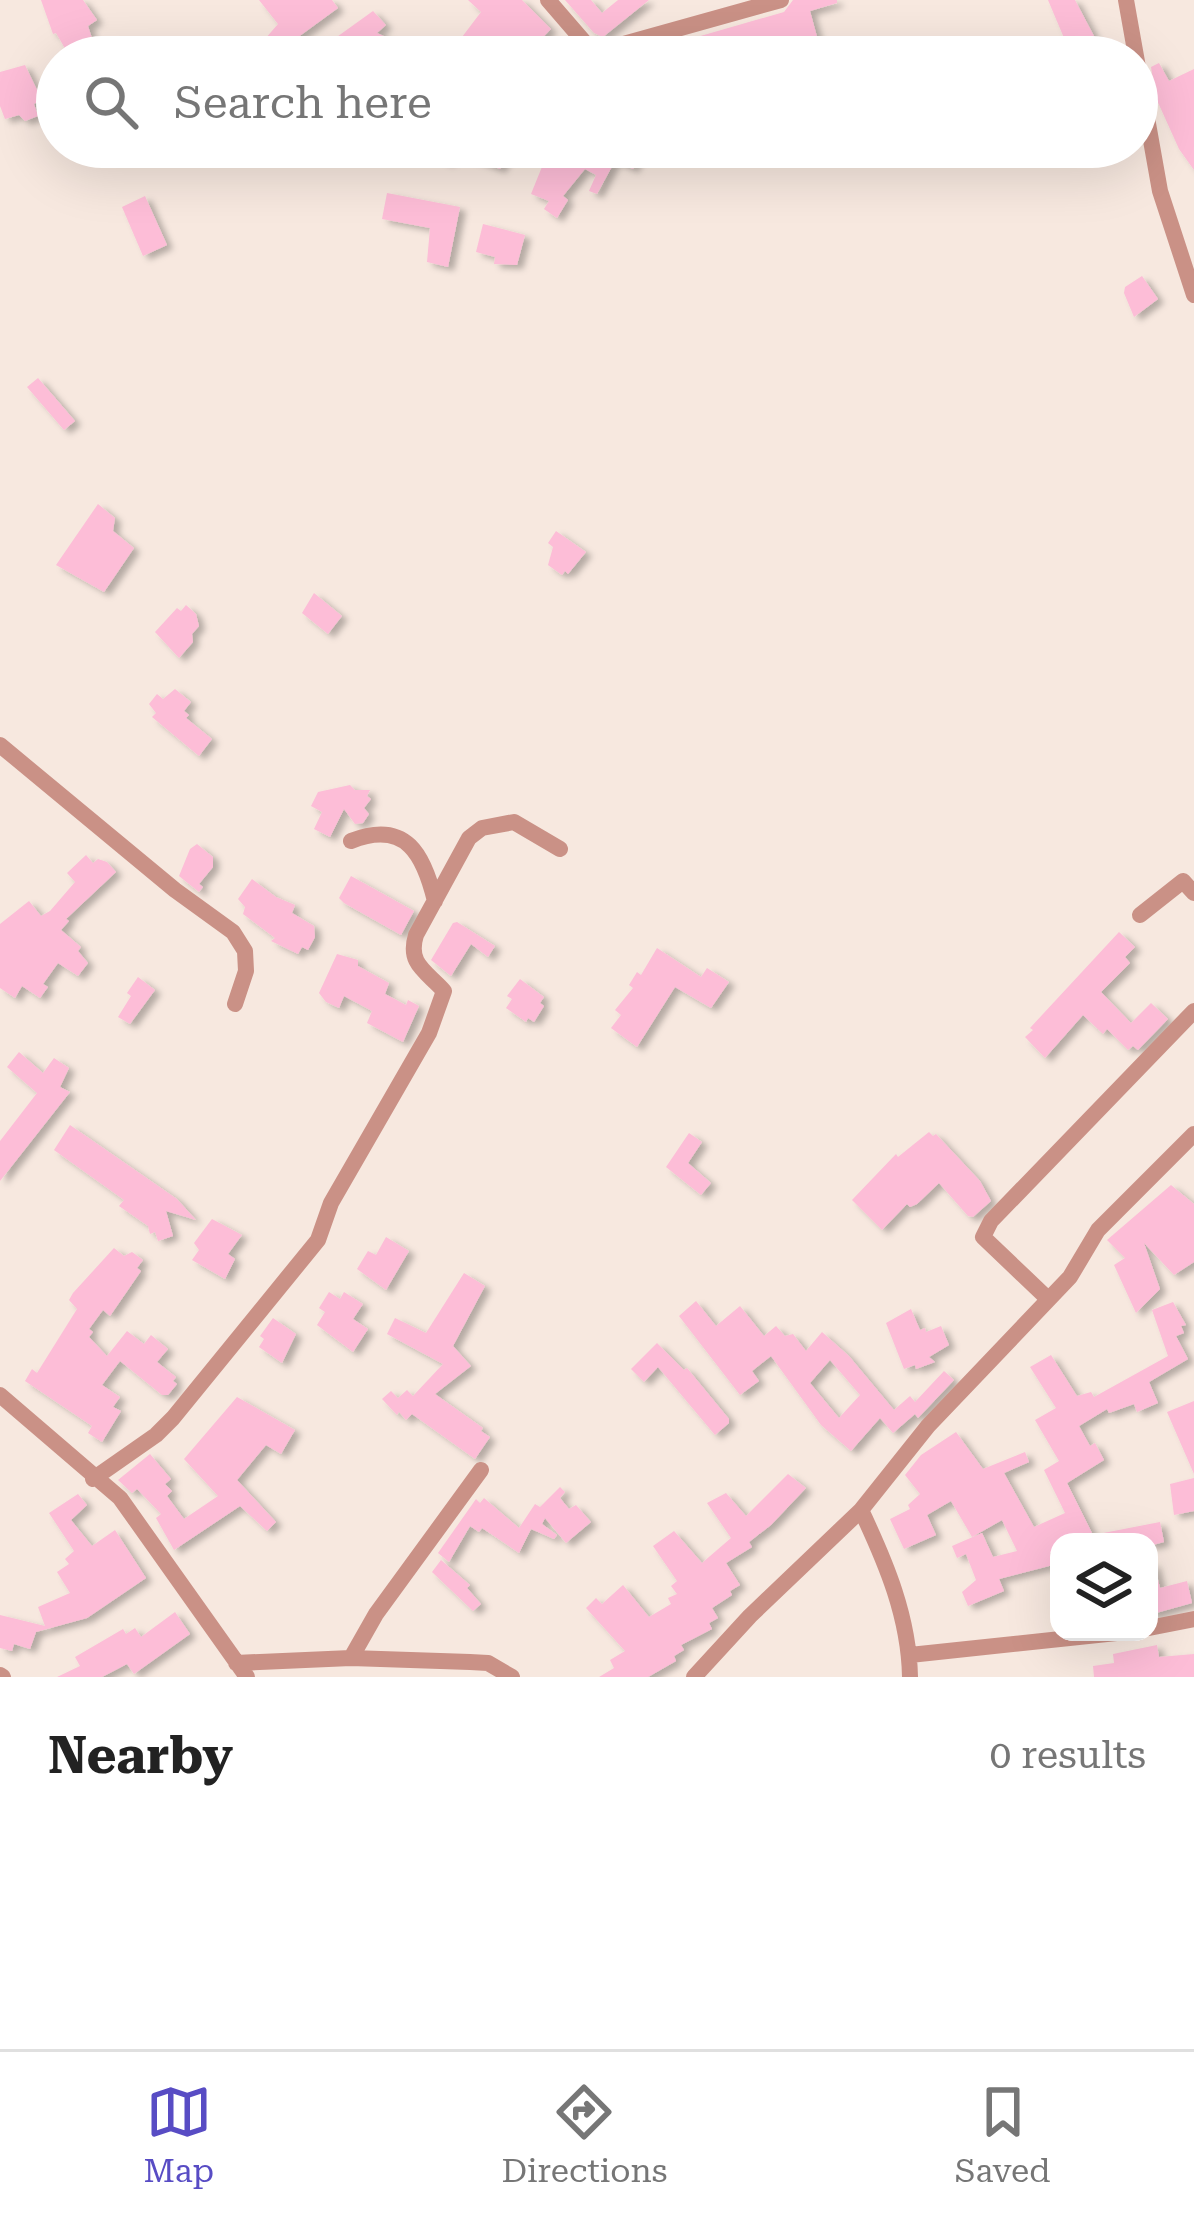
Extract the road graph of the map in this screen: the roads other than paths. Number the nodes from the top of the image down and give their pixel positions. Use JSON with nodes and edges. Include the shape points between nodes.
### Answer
{"nodes":[{"id":1,"x":548,"y":0,"type":"edge"},
{"id":2,"x":781,"y":0,"type":"edge"},
{"id":3,"x":1126,"y":0,"type":"edge"},
{"id":4,"x":579,"y":36,"type":"edge"},
{"id":5,"x":652,"y":36,"type":"edge"},
{"id":6,"x":1132,"y":36,"type":"edge"},
{"id":7,"x":1156,"y":168,"type":"edge"},
{"id":8,"x":1194,"y":295,"type":"edge"},
{"id":9,"x":0,"y":745,"type":"edge"},
{"id":10,"x":351,"y":841,"type":"dead end"},
{"id":11,"x":560,"y":849,"type":"dead end"},
{"id":12,"x":1194,"y":892,"type":"edge"},
{"id":13,"x":435,"y":902,"type":"junction"},
{"id":14,"x":1140,"y":915,"type":"dead end"},
{"id":15,"x":235,"y":1004,"type":"dead end"},
{"id":16,"x":1194,"y":1011,"type":"edge"},
{"id":17,"x":1194,"y":1134,"type":"edge"},
{"id":18,"x":1047,"y":1298,"type":"junction"},
{"id":19,"x":0,"y":1395,"type":"edge"},
{"id":20,"x":481,"y":1470,"type":"dead end"},
{"id":21,"x":94,"y":1479,"type":"junction"},
{"id":22,"x":861,"y":1510,"type":"junction"},
{"id":23,"x":1194,"y":1619,"type":"edge"},
{"id":24,"x":1158,"y":1626,"type":"edge"},
{"id":25,"x":1050,"y":1640,"type":"edge"},
{"id":26,"x":910,"y":1655,"type":"junction"},
{"id":27,"x":351,"y":1658,"type":"junction"},
{"id":28,"x":242,"y":1670,"type":"edge"},
{"id":29,"x":512,"y":1677,"type":"edge"},
{"id":30,"x":694,"y":1677,"type":"edge"},
{"id":31,"x":910,"y":1677,"type":"edge"}],
"edges":[{"from":1,"to":4,"type":"street"},
{"from":2,"to":5,"type":"street"},
{"from":3,"to":6,"type":"street"},
{"from":7,"to":8,"type":"street"},
{"from":9,"to":15,"type":"street","via":[[233,932],[246,971]]},
{"from":10,"to":13,"type":"street","via":[[400,838],[416,849]]},
{"from":11,"to":13,"type":"street","via":[[514,822],[482,828]]},
{"from":12,"to":14,"type":"street","via":[[1183,881]]},
{"from":13,"to":21,"type":"street","via":[[411,950],[444,998],[318,1240],[173,1418]]},
{"from":16,"to":18,"type":"street","via":[[983,1237]]},
{"from":17,"to":18,"type":"street","via":[[1098,1230]]},
{"from":18,"to":22,"type":"street"},
{"from":19,"to":21,"type":"street"},
{"from":20,"to":27,"type":"street"},
{"from":21,"to":28,"type":"street","via":[[143,1526]]},
{"from":22,"to":26,"type":"street","via":[[893,1580]]},
{"from":22,"to":30,"type":"street"},
{"from":23,"to":24,"type":"street"},
{"from":25,"to":26,"type":"street"},
{"from":26,"to":31,"type":"street"},
{"from":27,"to":28,"type":"street"},
{"from":27,"to":29,"type":"street","via":[[488,1663]]}]}
